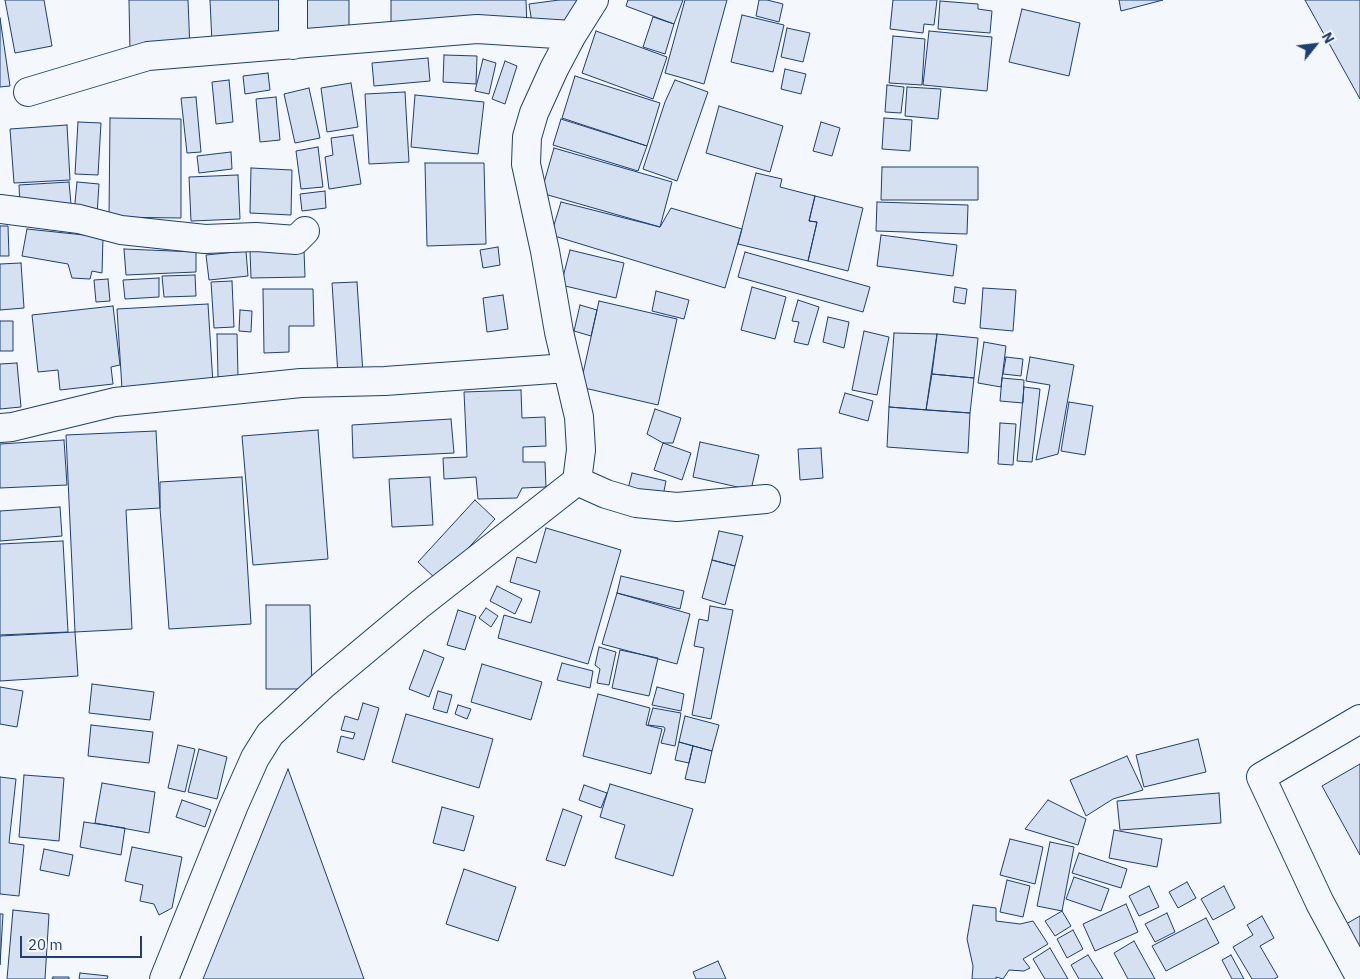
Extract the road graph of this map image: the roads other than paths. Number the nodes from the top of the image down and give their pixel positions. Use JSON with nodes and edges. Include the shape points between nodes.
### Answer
{"nodes":[{"id":1,"x":292,"y":0,"type":"edge"},
{"id":2,"x":594,"y":0,"type":"edge"},
{"id":3,"x":572,"y":35,"type":"junction"},
{"id":4,"x":293,"y":45,"type":"junction"},
{"id":5,"x":28,"y":92,"type":"dead end"},
{"id":6,"x":0,"y":209,"type":"edge"},
{"id":7,"x":305,"y":231,"type":"dead end"},
{"id":8,"x":567,"y":368,"type":"junction"},
{"id":9,"x":0,"y":428,"type":"edge"},
{"id":10,"x":577,"y":481,"type":"junction"},
{"id":11,"x":766,"y":498,"type":"dead end"},
{"id":12,"x":1360,"y":719,"type":"edge"},
{"id":13,"x":1360,"y":977,"type":"edge"},
{"id":14,"x":164,"y":979,"type":"edge"}],
"edges":[{"from":1,"to":4,"type":"street"},
{"from":2,"to":3,"type":"street"},
{"from":3,"to":4,"type":"street","via":[[477,29]]},
{"from":3,"to":8,"type":"street","via":[[534,113],[527,137],[526,164]]},
{"from":4,"to":5,"type":"street","via":[[148,56]]},
{"from":6,"to":7,"type":"street","via":[[79,219],[120,230],[205,239],[256,237],[296,240]]},
{"from":8,"to":9,"type":"street","via":[[385,381],[301,382],[115,402]]},
{"from":8,"to":10,"type":"street","via":[[579,417],[581,450]]},
{"from":10,"to":11,"type":"street","via":[[636,503],[677,507]]},
{"from":10,"to":14,"type":"street","via":[[420,605],[323,685],[270,734],[255,758],[234,805]]},
{"from":12,"to":13,"type":"street","via":[[1261,777],[1320,903]]}]}
